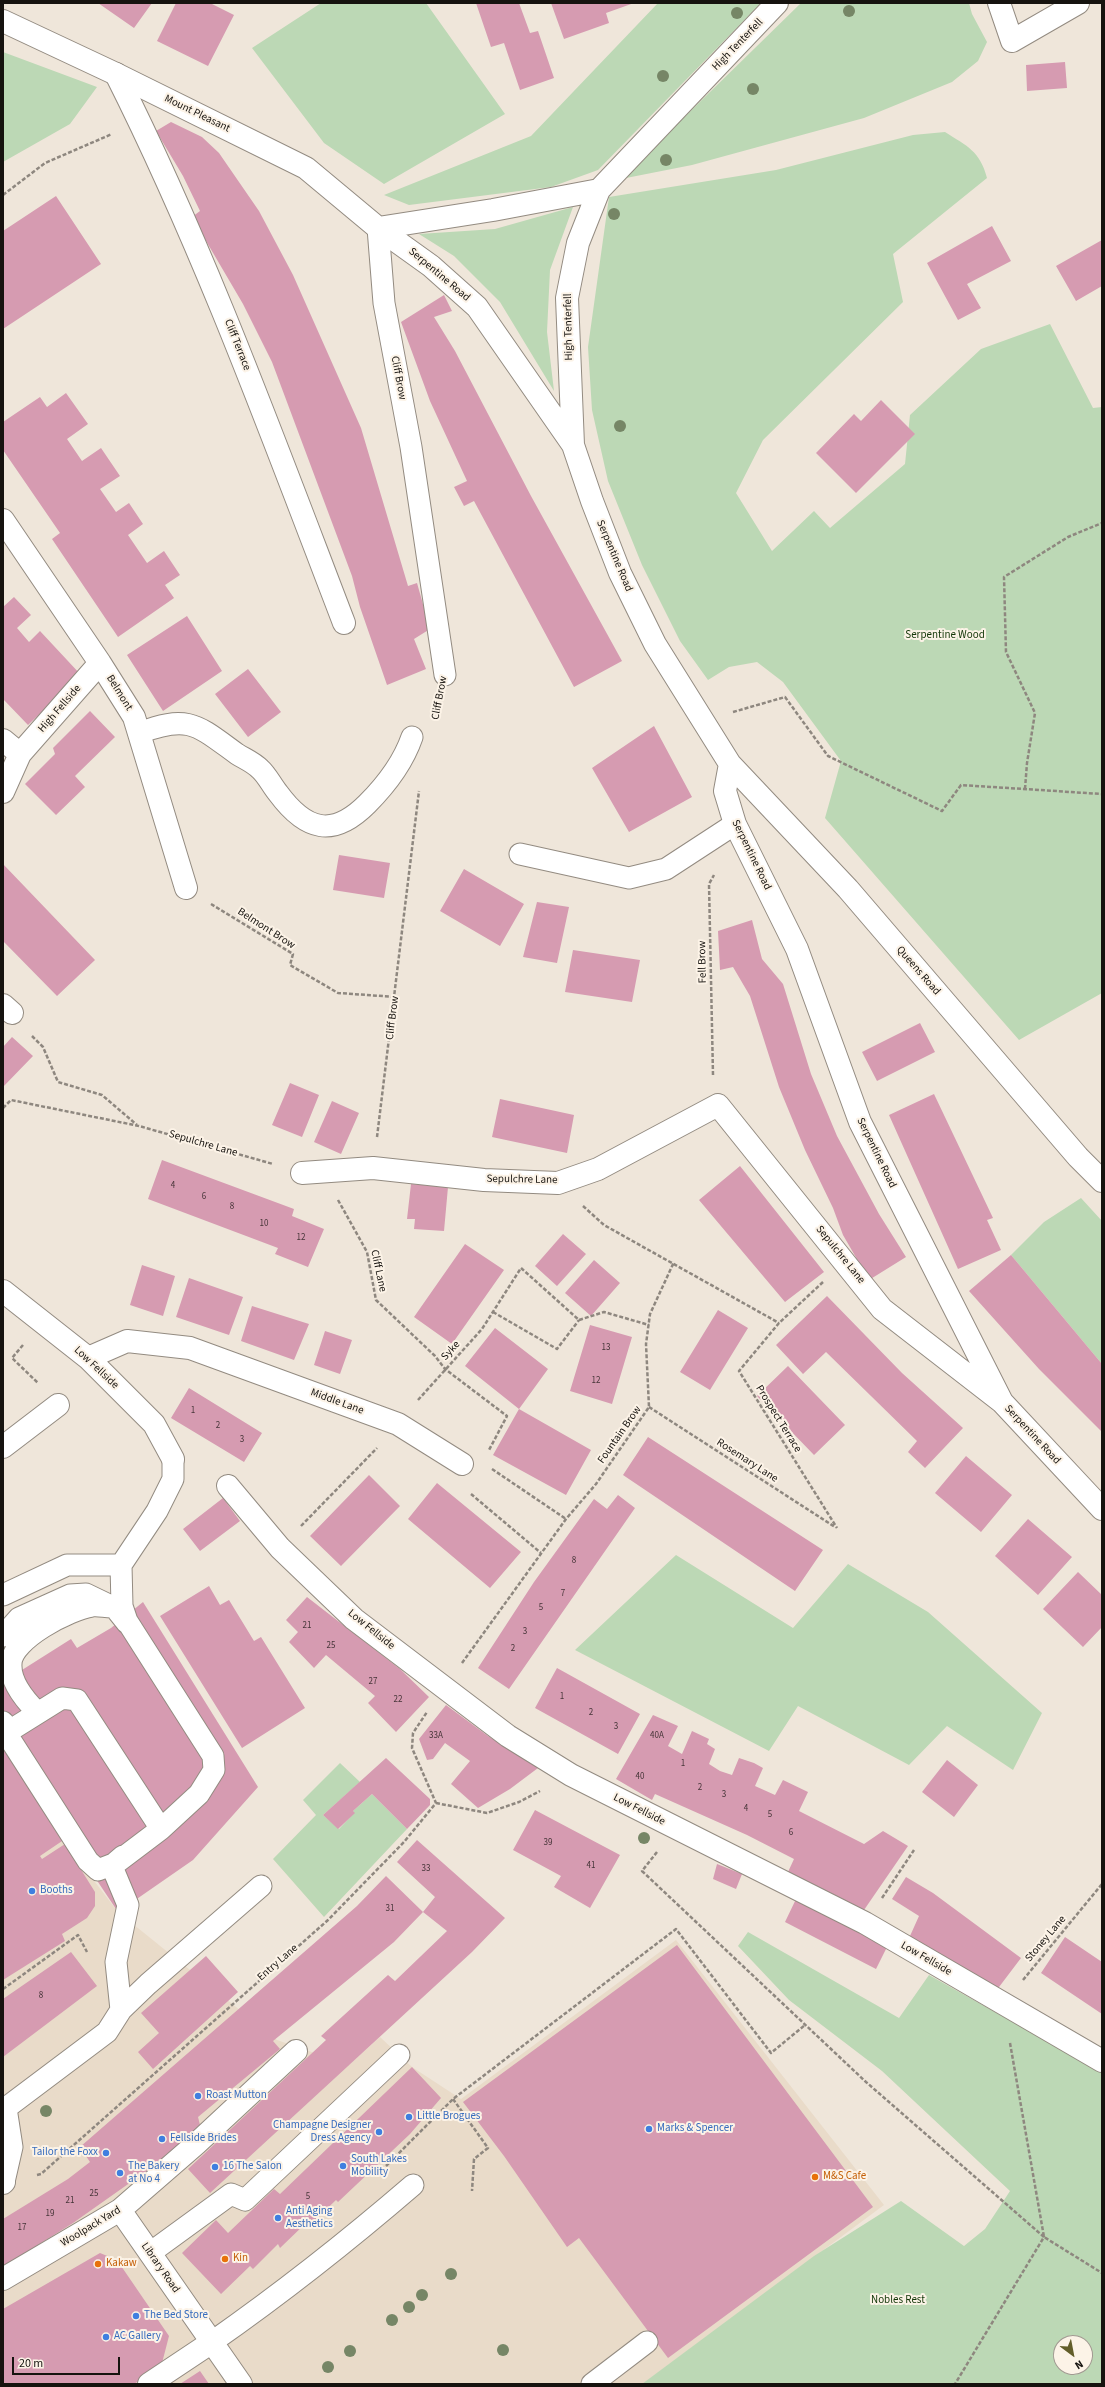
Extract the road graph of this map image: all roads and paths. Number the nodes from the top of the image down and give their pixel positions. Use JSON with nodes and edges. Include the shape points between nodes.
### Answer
{"nodes":[{"id":1,"x":777,"y":3,"type":"edge"},
{"id":2,"x":999,"y":3,"type":"edge"},
{"id":3,"x":1078,"y":3,"type":"edge"},
{"id":4,"x":3,"y":21,"type":"edge"},
{"id":5,"x":116,"y":74,"type":"junction"},
{"id":6,"x":140,"y":122,"type":"junction"},
{"id":7,"x":598,"y":190,"type":"junction"},
{"id":8,"x":3,"y":195,"type":"edge"},
{"id":9,"x":378,"y":228,"type":"junction"},
{"id":10,"x":573,"y":445,"type":"junction"},
{"id":11,"x":3,"y":520,"type":"edge"},
{"id":12,"x":1102,"y":523,"type":"edge"},
{"id":13,"x":344,"y":623,"type":"dead end"},
{"id":14,"x":100,"y":663,"type":"junction"},
{"id":15,"x":446,"y":675,"type":"joint"},
{"id":16,"x":703,"y":720,"type":"junction"},
{"id":17,"x":435,"y":721,"type":"dead end"},
{"id":18,"x":139,"y":733,"type":"junction"},
{"id":19,"x":412,"y":737,"type":"dead end"},
{"id":20,"x":3,"y":740,"type":"edge"},
{"id":21,"x":20,"y":754,"type":"junction"},
{"id":22,"x":730,"y":764,"type":"junction"},
{"id":23,"x":1025,"y":789,"type":"junction"},
{"id":24,"x":420,"y":790,"type":"dead end"},
{"id":25,"x":3,"y":792,"type":"edge"},
{"id":26,"x":1102,"y":794,"type":"edge"},
{"id":27,"x":735,"y":824,"type":"junction"},
{"id":28,"x":520,"y":854,"type":"dead end"},
{"id":29,"x":715,"y":871,"type":"dead end"},
{"id":30,"x":186,"y":888,"type":"joint"},
{"id":31,"x":396,"y":997,"type":"junction"},
{"id":32,"x":7,"y":1009,"type":"edge"},
{"id":33,"x":718,"y":1105,"type":"junction"},
{"id":34,"x":3,"y":1108,"type":"edge"},
{"id":35,"x":139,"y":1126,"type":"junction"},
{"id":36,"x":373,"y":1168,"type":"junction"},
{"id":37,"x":302,"y":1173,"type":"junction"},
{"id":38,"x":1102,"y":1181,"type":"edge"},
{"id":39,"x":558,"y":1183,"type":"junction"},
{"id":40,"x":674,"y":1262,"type":"junction"},
{"id":41,"x":827,"y":1278,"type":"dead end"},
{"id":42,"x":3,"y":1291,"type":"edge"},
{"id":43,"x":493,"y":1312,"type":"junction"},
{"id":44,"x":579,"y":1320,"type":"junction"},
{"id":45,"x":779,"y":1323,"type":"junction"},
{"id":46,"x":649,"y":1325,"type":"junction"},
{"id":47,"x":21,"y":1347,"type":"dead end"},
{"id":48,"x":88,"y":1358,"type":"junction"},
{"id":49,"x":445,"y":1369,"type":"junction"},
{"id":50,"x":31,"y":1376,"type":"dead end"},
{"id":51,"x":1002,"y":1402,"type":"junction"},
{"id":52,"x":58,"y":1406,"type":"dead end"},
{"id":53,"x":649,"y":1406,"type":"junction"},
{"id":54,"x":398,"y":1424,"type":"junction"},
{"id":55,"x":493,"y":1444,"type":"dead end"},
{"id":56,"x":3,"y":1447,"type":"edge"},
{"id":57,"x":173,"y":1459,"type":"joint"},
{"id":58,"x":462,"y":1464,"type":"junction"},
{"id":59,"x":228,"y":1486,"type":"dead end"},
{"id":60,"x":1102,"y":1509,"type":"edge"},
{"id":61,"x":566,"y":1519,"type":"junction"},
{"id":62,"x":837,"y":1528,"type":"joint"},
{"id":63,"x":280,"y":1548,"type":"junction"},
{"id":64,"x":540,"y":1553,"type":"junction"},
{"id":65,"x":121,"y":1565,"type":"junction"},
{"id":66,"x":3,"y":1595,"type":"edge"},
{"id":67,"x":115,"y":1608,"type":"junction"},
{"id":68,"x":3,"y":1636,"type":"edge"},
{"id":69,"x":444,"y":1688,"type":"junction"},
{"id":70,"x":37,"y":1712,"type":"junction"},
{"id":71,"x":4,"y":1727,"type":"edge"},
{"id":72,"x":571,"y":1776,"type":"junction"},
{"id":73,"x":436,"y":1803,"type":"junction"},
{"id":74,"x":676,"y":1828,"type":"junction"},
{"id":75,"x":161,"y":1829,"type":"junction"},
{"id":76,"x":914,"y":1850,"type":"dead end"},
{"id":77,"x":1102,"y":1884,"type":"edge"},
{"id":78,"x":261,"y":1886,"type":"dead end"},
{"id":79,"x":865,"y":1924,"type":"junction"},
{"id":80,"x":84,"y":1947,"type":"dead end"},
{"id":81,"x":3,"y":1989,"type":"edge"},
{"id":82,"x":1003,"y":2004,"type":"junction"},
{"id":83,"x":121,"y":2010,"type":"junction"},
{"id":84,"x":805,"y":2025,"type":"junction"},
{"id":85,"x":296,"y":2051,"type":"dead end"},
{"id":86,"x":399,"y":2055,"type":"dead end"},
{"id":87,"x":1102,"y":2061,"type":"edge"},
{"id":88,"x":453,"y":2099,"type":"junction"},
{"id":89,"x":381,"y":2171,"type":"dead end"},
{"id":90,"x":4,"y":2183,"type":"edge"},
{"id":91,"x":412,"y":2185,"type":"dead end"},
{"id":92,"x":472,"y":2191,"type":"dead end"},
{"id":93,"x":120,"y":2210,"type":"junction"},
{"id":94,"x":1044,"y":2237,"type":"junction"},
{"id":95,"x":150,"y":2253,"type":"junction"},
{"id":96,"x":1102,"y":2273,"type":"edge"},
{"id":97,"x":3,"y":2279,"type":"edge"},
{"id":98,"x":212,"y":2342,"type":"junction"},
{"id":99,"x":647,"y":2342,"type":"dead end"},
{"id":100,"x":149,"y":2384,"type":"edge"},
{"id":101,"x":242,"y":2384,"type":"edge"},
{"id":102,"x":592,"y":2384,"type":"edge"},
{"id":103,"x":955,"y":2384,"type":"edge"}],
"edges":[{"from":1,"to":7,"type":"street","name":"High Tenterfell"},
{"from":2,"to":3,"type":"street","via":[[1012,41]]},
{"from":4,"to":5,"type":"street","name":"Mount Pleasant"},
{"from":5,"to":6,"type":"street","name":"Cliff Terrace"},
{"from":5,"to":9,"type":"street","name":"Mount Pleasant","via":[[306,168]]},
{"from":6,"to":8,"type":"path","via":[[45,163]]},
{"from":6,"to":13,"type":"street","name":"Cliff Terrace","via":[[190,230],[245,364]]},
{"from":7,"to":9,"type":"street"},
{"from":7,"to":10,"type":"street","name":"High Tenterfell","via":[[578,243],[567,298]]},
{"from":9,"to":10,"type":"street","name":"Serpentine Road","via":[[431,266],[477,307]]},
{"from":9,"to":15,"type":"lane","name":"Cliff Brow","via":[[384,303],[411,447]]},
{"from":10,"to":16,"type":"street","name":"Serpentine Road","via":[[620,573],[656,644]]},
{"from":11,"to":14,"type":"street","name":"Belmont"},
{"from":12,"to":23,"type":"path","via":[[1068,537],[1004,577],[1006,652],[1035,713]]},
{"from":14,"to":18,"type":"street","name":"Belmont","via":[[134,717]]},
{"from":14,"to":21,"type":"street","name":"High Fellside"},
{"from":15,"to":17,"type":"path","name":"Cliff Brow"},
{"from":16,"to":22,"type":"street","name":"Serpentine Road"},
{"from":16,"to":23,"type":"path","via":[[785,697],[828,756],[942,811],[962,785]]},
{"from":18,"to":19,"type":"lane","via":[[163,724],[181,723],[196,726],[252,762],[291,809],[305,820],[324,827],[340,824],[356,815],[375,796],[405,756]]},
{"from":18,"to":30,"type":"street","name":"Belmont"},
{"from":20,"to":21,"type":"street"},
{"from":21,"to":25,"type":"street","name":"High Fellside"},
{"from":22,"to":27,"type":"street","name":"Serpentine Road","via":[[725,791]]},
{"from":22,"to":38,"type":"street","name":"Queens Road","via":[[848,889],[1078,1157]]},
{"from":23,"to":26,"type":"path"},
{"from":24,"to":31,"type":"path","name":"Cliff Brow","via":[[408,865]]},
{"from":27,"to":28,"type":"lane","via":[[666,869],[629,878]]},
{"from":27,"to":51,"type":"street","name":"Serpentine Road","via":[[798,949],[860,1122]]},
{"from":29,"to":33,"type":"path","name":"Fell Brow","via":[[709,884],[713,1073]]},
{"from":30,"to":31,"type":"path","name":"Belmont Brow","via":[[293,954],[290,965],[338,993]]},
{"from":31,"to":36,"type":"path","name":"Cliff Brow"},
{"from":32,"to":35,"type":"path","via":[[43,1047],[58,1082],[102,1095]]},
{"from":33,"to":39,"type":"street","name":"Sepulchre Lane","via":[[598,1169]]},
{"from":33,"to":51,"type":"street","name":"Sepulchre Lane","via":[[882,1309]]},
{"from":34,"to":35,"type":"path","name":"Sepulchre Lane","via":[[11,1100]]},
{"from":35,"to":37,"type":"path","name":"Sepulchre Lane"},
{"from":36,"to":37,"type":"street","name":"Sepulchre Lane"},
{"from":36,"to":39,"type":"street","name":"Sepulchre Lane","via":[[484,1180]]},
{"from":37,"to":49,"type":"path","name":"Cliff Lane","via":[[332,1190],[367,1252],[376,1300],[435,1356]]},
{"from":39,"to":40,"type":"path","via":[[604,1225]]},
{"from":40,"to":45,"type":"path"},
{"from":40,"to":46,"type":"path","name":"Fountain Brow","via":[[650,1314]]},
{"from":41,"to":45,"type":"path"},
{"from":42,"to":48,"type":"street","name":"Low Fellside"},
{"from":43,"to":44,"type":"path","via":[[557,1349]]},
{"from":43,"to":44,"type":"path","name":"Syke","via":[[521,1268]]},
{"from":43,"to":49,"type":"path","name":"Syke"},
{"from":44,"to":46,"type":"path","via":[[604,1312]]},
{"from":45,"to":62,"type":"path","name":"Prospect Terrace","via":[[739,1371]]},
{"from":46,"to":53,"type":"path","name":"Fountain Brow","via":[[646,1344]]},
{"from":47,"to":50,"type":"path","via":[[12,1358]]},
{"from":48,"to":54,"type":"street","name":"Middle Lane","via":[[127,1341],[190,1348]]},
{"from":48,"to":57,"type":"street","name":"Low Fellside","via":[[154,1424]]},
{"from":49,"to":54,"type":"path","name":"Syke"},
{"from":49,"to":55,"type":"path","name":"Cliff Lane","via":[[507,1416]]},
{"from":51,"to":60,"type":"street","name":"Serpentine Road"},
{"from":52,"to":56,"type":"street"},
{"from":53,"to":61,"type":"path","name":"Fountain Brow","via":[[596,1484]]},
{"from":53,"to":62,"type":"path","name":"Rosemary Lane"},
{"from":54,"to":58,"type":"street","name":"Middle Lane"},
{"from":54,"to":63,"type":"path","name":"Syke","via":[[361,1467]]},
{"from":57,"to":65,"type":"lane","via":[[173,1479],[157,1511]]},
{"from":58,"to":61,"type":"path","via":[[481,1462]]},
{"from":58,"to":64,"type":"path","via":[[470,1492]]},
{"from":59,"to":63,"type":"street","name":"Low Fellside"},
{"from":61,"to":64,"type":"path","name":"Fountain Brow"},
{"from":63,"to":69,"type":"street","name":"Low Fellside","via":[[354,1619]]},
{"from":64,"to":69,"type":"path","name":"Fountain Brow"},
{"from":65,"to":66,"type":"lane","via":[[67,1565]]},
{"from":65,"to":75,"type":"lane","via":[[122,1606],[127,1621],[213,1756],[214,1770],[199,1794]]},
{"from":67,"to":68,"type":"lane","via":[[86,1594],[70,1595],[19,1618]]},
{"from":67,"to":70,"type":"lane","via":[[92,1606],[36,1630],[20,1644],[10,1663],[13,1678]]},
{"from":67,"to":83,"type":"lane","via":[[212,1756],[212,1770],[198,1794],[159,1829],[116,1862],[113,1869],[128,1905],[116,1962]]},
{"from":69,"to":72,"type":"street","name":"Low Fellside","via":[[508,1736]]},
{"from":69,"to":73,"type":"path","via":[[413,1733],[412,1748]]},
{"from":70,"to":71,"type":"lane"},
{"from":70,"to":75,"type":"lane","via":[[62,1698],[77,1700]]},
{"from":71,"to":75,"type":"lane","via":[[88,1861],[98,1870],[116,1863]]},
{"from":72,"to":73,"type":"path","via":[[519,1802],[487,1813]]},
{"from":72,"to":74,"type":"street","name":"Low Fellside"},
{"from":73,"to":90,"type":"path","name":"Entry Lane","via":[[404,1842],[328,1920],[41,2174]]},
{"from":74,"to":79,"type":"street","name":"Low Fellside"},
{"from":74,"to":84,"type":"path","via":[[642,1871]]},
{"from":76,"to":79,"type":"path"},
{"from":77,"to":82,"type":"path","name":"Stoney Lane"},
{"from":78,"to":83,"type":"lane"},
{"from":79,"to":82,"type":"street","name":"Low Fellside"},
{"from":80,"to":81,"type":"path","via":[[78,1935]]},
{"from":82,"to":87,"type":"street","name":"Low Fellside"},
{"from":82,"to":94,"type":"path"},
{"from":83,"to":90,"type":"lane","via":[[107,2032],[6,2108],[12,2147]]},
{"from":84,"to":88,"type":"path","via":[[771,2053],[676,1929]]},
{"from":84,"to":94,"type":"path","via":[[866,2082]]},
{"from":85,"to":93,"type":"street","name":"Woolpack Yard"},
{"from":86,"to":95,"type":"lane","via":[[245,2200],[231,2194]]},
{"from":88,"to":89,"type":"path"},
{"from":88,"to":92,"type":"path","via":[[488,2148],[474,2159]]},
{"from":91,"to":98,"type":"lane","via":[[348,2241],[275,2298]]},
{"from":93,"to":95,"type":"street","name":"Library Road"},
{"from":93,"to":97,"type":"street","name":"Woolpack Yard"},
{"from":94,"to":96,"type":"path"},
{"from":94,"to":103,"type":"path"},
{"from":95,"to":98,"type":"street","name":"Library Road"},
{"from":98,"to":100,"type":"street"},
{"from":98,"to":101,"type":"street","name":"Library Road"},
{"from":99,"to":102,"type":"lane"}]}
